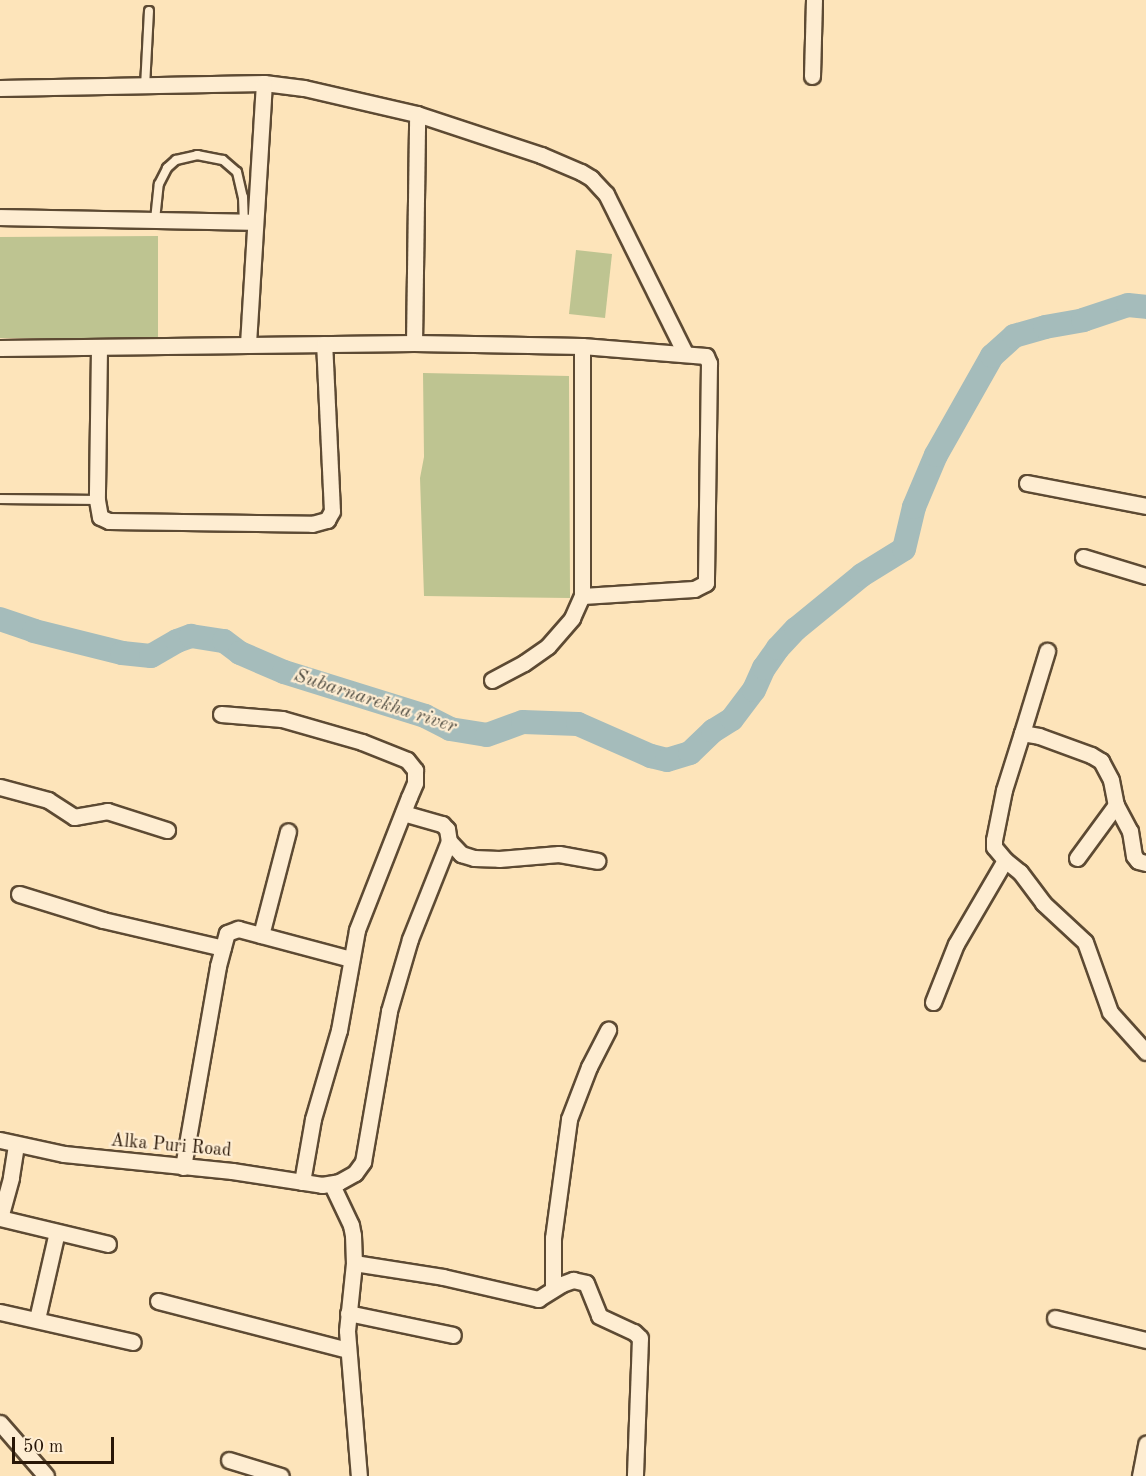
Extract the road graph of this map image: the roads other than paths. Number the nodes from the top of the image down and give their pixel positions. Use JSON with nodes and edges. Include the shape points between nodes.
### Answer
{"nodes":[{"id":1,"x":814,"y":0,"type":"edge"},
{"id":2,"x":149,"y":11,"type":"dead end"},
{"id":3,"x":812,"y":76,"type":"dead end"},
{"id":4,"x":264,"y":83,"type":"junction"},
{"id":5,"x":145,"y":87,"type":"junction"},
{"id":6,"x":0,"y":88,"type":"edge"},
{"id":7,"x":417,"y":114,"type":"junction"},
{"id":8,"x":0,"y":217,"type":"edge"},
{"id":9,"x":154,"y":220,"type":"junction"},
{"id":10,"x":249,"y":222,"type":"junction"},
{"id":11,"x":414,"y":343,"type":"junction"},
{"id":12,"x":248,"y":344,"type":"junction"},
{"id":13,"x":324,"y":344,"type":"junction"},
{"id":14,"x":582,"y":346,"type":"junction"},
{"id":15,"x":0,"y":348,"type":"edge"},
{"id":16,"x":99,"y":348,"type":"junction"},
{"id":17,"x":685,"y":353,"type":"junction"},
{"id":18,"x":1027,"y":483,"type":"dead end"},
{"id":19,"x":0,"y":499,"type":"edge"},
{"id":20,"x":97,"y":500,"type":"junction"},
{"id":21,"x":1146,"y":506,"type":"edge"},
{"id":22,"x":1083,"y":557,"type":"dead end"},
{"id":23,"x":1146,"y":576,"type":"edge"},
{"id":24,"x":582,"y":596,"type":"junction"},
{"id":25,"x":1047,"y":651,"type":"dead end"},
{"id":26,"x":492,"y":680,"type":"dead end"},
{"id":27,"x":221,"y":714,"type":"dead end"},
{"id":28,"x":1022,"y":734,"type":"junction"},
{"id":29,"x":0,"y":786,"type":"edge"},
{"id":30,"x":1116,"y":805,"type":"junction"},
{"id":31,"x":403,"y":813,"type":"junction"},
{"id":32,"x":167,"y":830,"type":"dead end"},
{"id":33,"x":288,"y":831,"type":"dead end"},
{"id":34,"x":449,"y":841,"type":"junction"},
{"id":35,"x":1077,"y":858,"type":"dead end"},
{"id":36,"x":1005,"y":860,"type":"junction"},
{"id":37,"x":597,"y":861,"type":"dead end"},
{"id":38,"x":1146,"y":863,"type":"edge"},
{"id":39,"x":19,"y":894,"type":"dead end"},
{"id":40,"x":261,"y":935,"type":"junction"},
{"id":41,"x":223,"y":948,"type":"junction"},
{"id":42,"x":351,"y":959,"type":"junction"},
{"id":43,"x":933,"y":1002,"type":"dead end"},
{"id":44,"x":608,"y":1030,"type":"dead end"},
{"id":45,"x":1146,"y":1052,"type":"edge"},
{"id":46,"x":0,"y":1140,"type":"edge"},
{"id":47,"x":16,"y":1145,"type":"junction"},
{"id":48,"x":183,"y":1167,"type":"junction"},
{"id":49,"x":302,"y":1182,"type":"junction"},
{"id":50,"x":336,"y":1183,"type":"junction"},
{"id":51,"x":57,"y":1232,"type":"junction"},
{"id":52,"x":108,"y":1244,"type":"dead end"},
{"id":53,"x":354,"y":1263,"type":"junction"},
{"id":54,"x":553,"y":1289,"type":"junction"},
{"id":55,"x":158,"y":1300,"type":"dead end"},
{"id":56,"x":0,"y":1312,"type":"edge"},
{"id":57,"x":348,"y":1313,"type":"junction"},
{"id":58,"x":1055,"y":1318,"type":"dead end"},
{"id":59,"x":37,"y":1319,"type":"junction"},
{"id":60,"x":453,"y":1335,"type":"dead end"},
{"id":61,"x":1146,"y":1340,"type":"edge"},
{"id":62,"x":133,"y":1342,"type":"dead end"},
{"id":63,"x":348,"y":1350,"type":"junction"},
{"id":64,"x":0,"y":1423,"type":"edge"},
{"id":65,"x":1146,"y":1444,"type":"edge"},
{"id":66,"x":229,"y":1460,"type":"dead end"},
{"id":67,"x":46,"y":1476,"type":"edge"},
{"id":68,"x":281,"y":1476,"type":"edge"},
{"id":69,"x":359,"y":1476,"type":"edge"},
{"id":70,"x":635,"y":1476,"type":"edge"},
{"id":71,"x":1140,"y":1476,"type":"edge"}],
"edges":[{"from":1,"to":3,"type":"street"},
{"from":2,"to":5,"type":"lane"},
{"from":4,"to":5,"type":"street"},
{"from":4,"to":7,"type":"street","via":[[324,92]]},
{"from":4,"to":10,"type":"street"},
{"from":5,"to":6,"type":"street"},
{"from":7,"to":11,"type":"street"},
{"from":7,"to":17,"type":"street","via":[[541,155],[591,178],[606,194],[620,219]]},
{"from":8,"to":9,"type":"street"},
{"from":9,"to":10,"type":"street"},
{"from":9,"to":10,"type":"lane","via":[[159,184],[167,168],[176,160],[197,155],[223,160],[237,172]]},
{"from":10,"to":12,"type":"street"},
{"from":11,"to":13,"type":"street"},
{"from":11,"to":14,"type":"street"},
{"from":12,"to":13,"type":"street"},
{"from":12,"to":16,"type":"street"},
{"from":13,"to":20,"type":"street","via":[[333,492],[332,511],[327,520],[312,524],[109,521],[100,517]]},
{"from":14,"to":17,"type":"street"},
{"from":14,"to":24,"type":"street"},
{"from":15,"to":16,"type":"street"},
{"from":16,"to":20,"type":"street"},
{"from":17,"to":24,"type":"street","via":[[706,356],[709,363],[706,583],[694,589]]},
{"from":18,"to":21,"type":"street"},
{"from":19,"to":20,"type":"lane"},
{"from":22,"to":23,"type":"street"},
{"from":24,"to":26,"type":"street","via":[[572,618],[548,646]]},
{"from":25,"to":28,"type":"street"},
{"from":27,"to":31,"type":"street","via":[[282,719],[408,760],[416,776]]},
{"from":28,"to":30,"type":"street","via":[[1039,736],[1101,761],[1111,780]]},
{"from":28,"to":36,"type":"street","via":[[1004,789],[994,840],[994,847]]},
{"from":29,"to":32,"type":"street","via":[[48,800],[74,817],[107,811]]},
{"from":30,"to":35,"type":"street"},
{"from":30,"to":38,"type":"street","via":[[1130,831],[1134,856]]},
{"from":31,"to":34,"type":"street","via":[[442,824]]},
{"from":31,"to":42,"type":"street","via":[[357,930]]},
{"from":33,"to":40,"type":"street"},
{"from":34,"to":37,"type":"street","via":[[461,854],[474,858],[559,854]]},
{"from":34,"to":50,"type":"street","via":[[410,939],[389,1011],[363,1165]]},
{"from":36,"to":43,"type":"street","via":[[956,944]]},
{"from":36,"to":45,"type":"street","via":[[1085,942],[1110,1012]]},
{"from":39,"to":41,"type":"street","via":[[103,920]]},
{"from":40,"to":41,"type":"street","via":[[230,930]]},
{"from":40,"to":42,"type":"street"},
{"from":41,"to":48,"type":"street"},
{"from":42,"to":49,"type":"street","via":[[339,1030],[313,1119]]},
{"from":44,"to":54,"type":"street","via":[[569,1119],[553,1238]]},
{"from":46,"to":47,"type":"street","name":"Alka Puri Road"},
{"from":47,"to":48,"type":"street","name":"Alka Puri Road","via":[[104,1160]]},
{"from":47,"to":51,"type":"street","via":[[0,1218]]},
{"from":48,"to":49,"type":"street","name":"Alka Puri Road"},
{"from":49,"to":50,"type":"street","name":"Alka Puri Road"},
{"from":50,"to":53,"type":"street","via":[[351,1225]]},
{"from":51,"to":52,"type":"street"},
{"from":51,"to":59,"type":"street"},
{"from":53,"to":54,"type":"street","via":[[443,1277],[538,1299]]},
{"from":53,"to":57,"type":"street"},
{"from":54,"to":70,"type":"street","via":[[573,1280],[583,1281],[599,1316],[640,1338]]},
{"from":55,"to":63,"type":"street"},
{"from":56,"to":59,"type":"street"},
{"from":57,"to":60,"type":"street"},
{"from":57,"to":63,"type":"street"},
{"from":58,"to":61,"type":"street"},
{"from":59,"to":62,"type":"street"},
{"from":63,"to":69,"type":"street"},
{"from":64,"to":67,"type":"street"},
{"from":65,"to":71,"type":"street"},
{"from":66,"to":68,"type":"street"}]}
